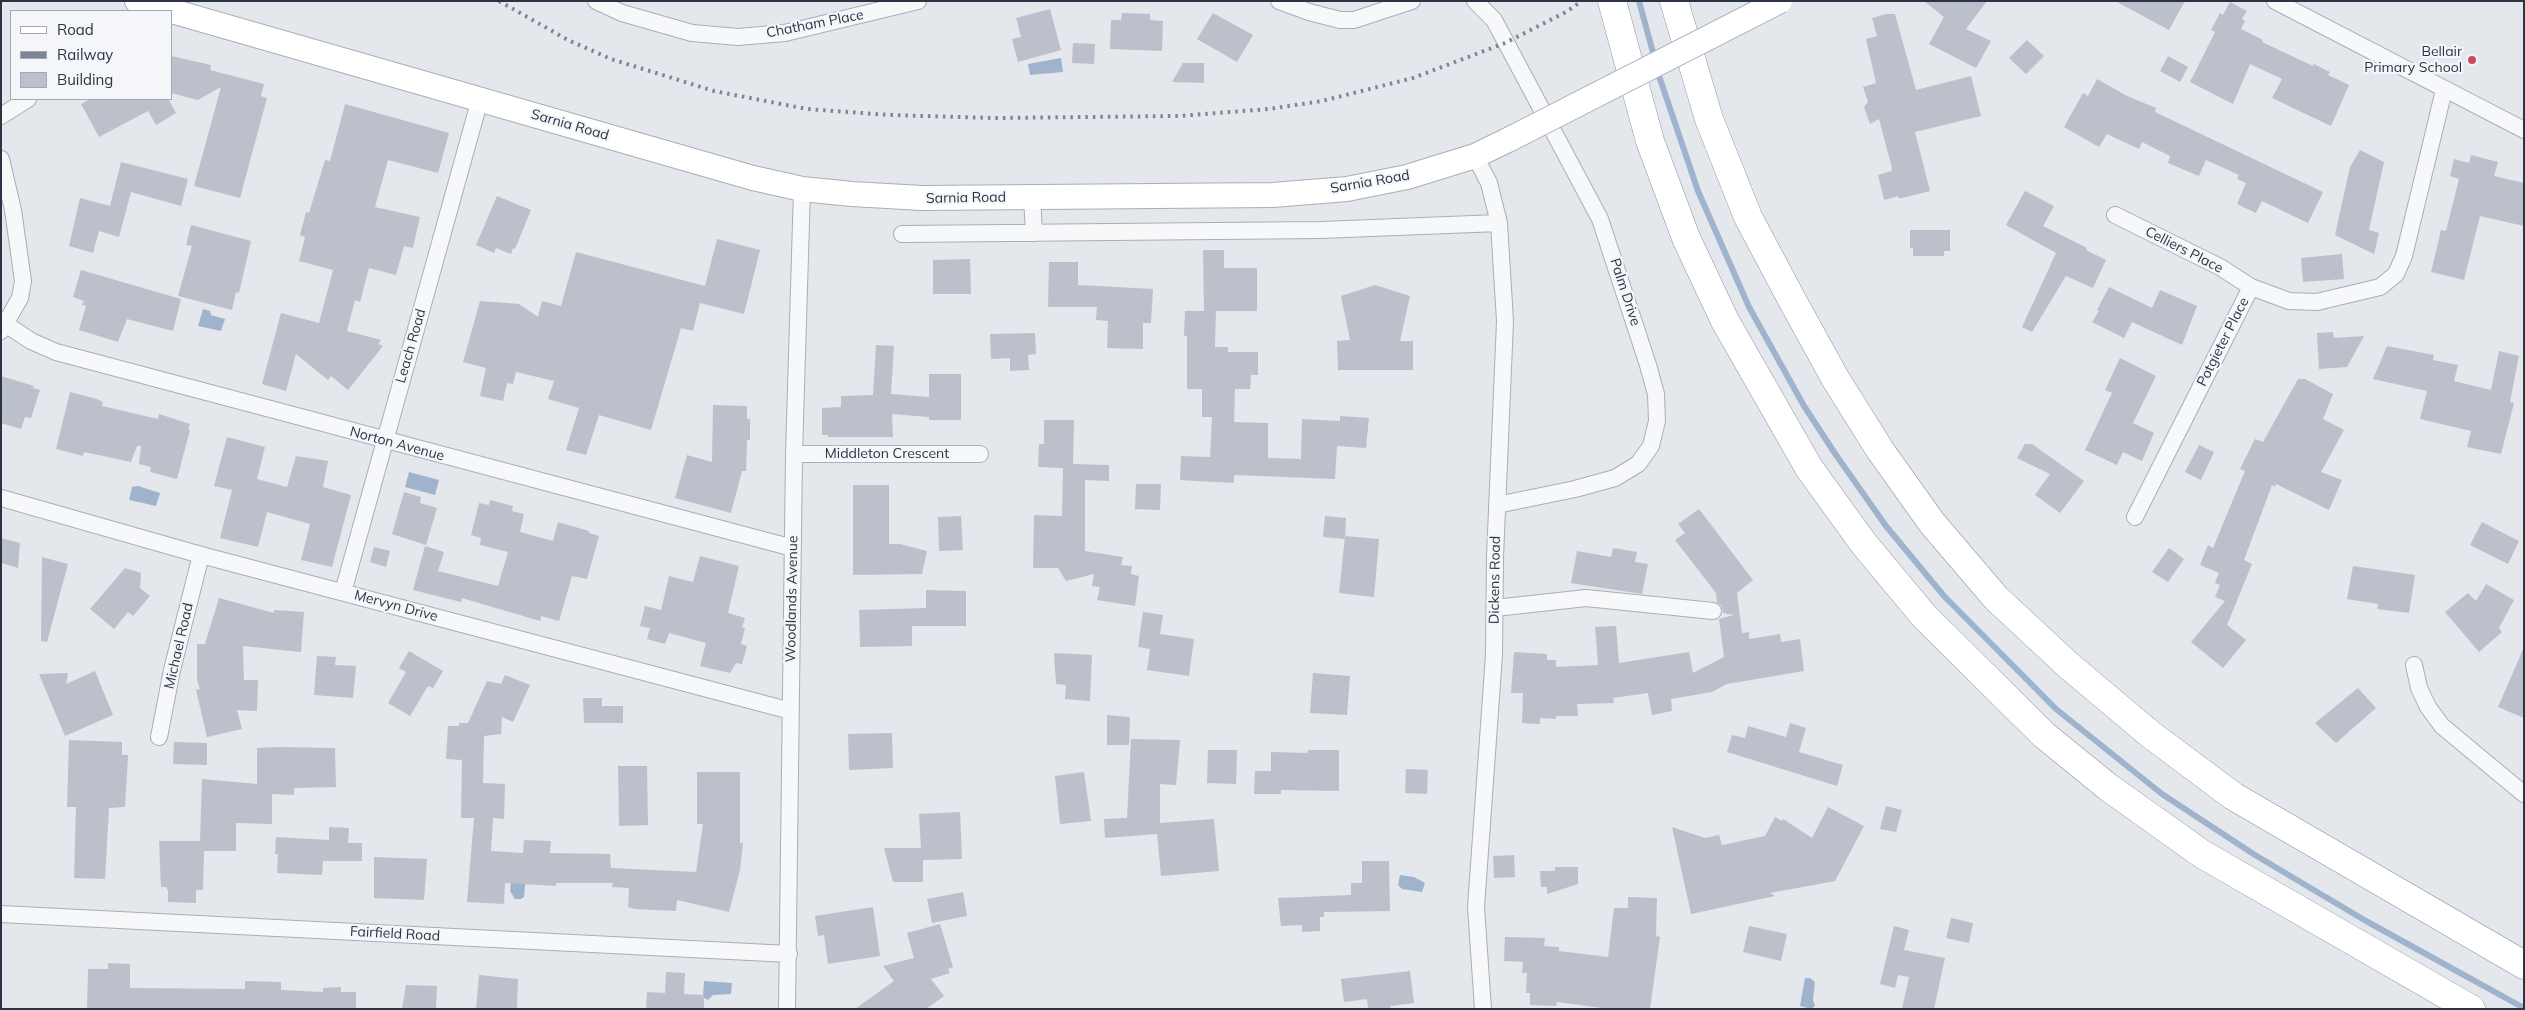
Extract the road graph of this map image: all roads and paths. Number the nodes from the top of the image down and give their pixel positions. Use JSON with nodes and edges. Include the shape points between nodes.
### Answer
{"nodes":[{"id":1,"x":596,"y":1,"type":"edge"},
{"id":2,"x":918,"y":1,"type":"edge"},
{"id":3,"x":1279,"y":1,"type":"edge"},
{"id":4,"x":1412,"y":1,"type":"edge"},
{"id":5,"x":1474,"y":1,"type":"edge"},
{"id":6,"x":1612,"y":1,"type":"edge"},
{"id":7,"x":1674,"y":1,"type":"edge"},
{"id":8,"x":1780,"y":1,"type":"edge"},
{"id":9,"x":2275,"y":1,"type":"edge"},
{"id":10,"x":139,"y":5,"type":"edge"},
{"id":11,"x":1309,"y":7,"type":"edge"},
{"id":12,"x":157,"y":10,"type":"edge"},
{"id":13,"x":172,"y":14,"type":"edge"},
{"id":14,"x":2444,"y":90,"type":"junction"},
{"id":15,"x":480,"y":99,"type":"junction"},
{"id":16,"x":26,"y":100,"type":"edge"},
{"id":17,"x":1,"y":116,"type":"edge"},
{"id":18,"x":2524,"y":130,"type":"edge"},
{"id":19,"x":1475,"y":156,"type":"junction"},
{"id":20,"x":1,"y":159,"type":"edge"},
{"id":21,"x":802,"y":189,"type":"junction"},
{"id":22,"x":1032,"y":197,"type":"junction"},
{"id":23,"x":2115,"y":215,"type":"dead end"},
{"id":24,"x":1499,"y":223,"type":"junction"},
{"id":25,"x":1034,"y":233,"type":"junction"},
{"id":26,"x":902,"y":234,"type":"dead end"},
{"id":27,"x":2251,"y":287,"type":"junction"},
{"id":28,"x":4,"y":328,"type":"edge"},
{"id":29,"x":384,"y":440,"type":"junction"},
{"id":30,"x":794,"y":454,"type":"junction"},
{"id":31,"x":980,"y":454,"type":"dead end"},
{"id":32,"x":1,"y":498,"type":"edge"},
{"id":33,"x":1497,"y":505,"type":"junction"},
{"id":34,"x":2136,"y":517,"type":"dead end"},
{"id":35,"x":793,"y":548,"type":"junction"},
{"id":36,"x":201,"y":555,"type":"junction"},
{"id":37,"x":343,"y":592,"type":"junction"},
{"id":38,"x":1494,"y":608,"type":"junction"},
{"id":39,"x":1713,"y":611,"type":"dead end"},
{"id":40,"x":2414,"y":664,"type":"dead end"},
{"id":41,"x":791,"y":711,"type":"junction"},
{"id":42,"x":159,"y":738,"type":"dead end"},
{"id":43,"x":2524,"y":794,"type":"edge"},
{"id":44,"x":1,"y":914,"type":"edge"},
{"id":45,"x":789,"y":954,"type":"junction"},
{"id":46,"x":2524,"y":964,"type":"edge"},
{"id":47,"x":790,"y":1005,"type":"edge"},
{"id":48,"x":1483,"y":1009,"type":"edge"},
{"id":49,"x":2471,"y":1009,"type":"edge"}],
"edges":[{"from":1,"to":2,"type":"street","name":"Chatham Place","via":[[622,13],[692,33],[738,37],[785,33]]},
{"from":3,"to":11,"type":"street"},
{"from":4,"to":11,"type":"street","via":[[1354,20],[1340,20]]},
{"from":5,"to":33,"type":"street","name":"Palm Drive","via":[[1494,20],[1600,218],[1656,394],[1657,421],[1651,446],[1638,464],[1615,478]]},
{"from":6,"to":49,"type":"highway","via":[[1650,141],[1686,238],[1725,322],[1809,468],[1864,544],[1924,616],[2044,735],[2108,787],[2202,854]]},
{"from":7,"to":46,"type":"highway","via":[[1709,119],[1740,199],[1790,298],[1880,450],[1932,523],[1996,598],[2068,665],[2150,734],[2234,796]]},
{"from":8,"to":19,"type":"main road","name":"Sarnia Road","bridge":true},
{"from":9,"to":14,"type":"street"},
{"from":10,"to":12,"type":"main road","name":"Sarnia Road"},
{"from":13,"to":15,"type":"main road","name":"Sarnia Road"},
{"from":14,"to":18,"type":"street"},
{"from":14,"to":27,"type":"street","name":"Potgieter Place","via":[[2404,256],[2396,274],[2380,287],[2317,302],[2289,301]]},
{"from":15,"to":21,"type":"main road","name":"Sarnia Road","via":[[753,178]]},
{"from":15,"to":29,"type":"street","name":"Leach Road"},
{"from":16,"to":17,"type":"street"},
{"from":19,"to":22,"type":"main road","name":"Sarnia Road","via":[[1347,189],[1274,195]]},
{"from":19,"to":24,"type":"street","name":"Dickens Road","via":[[1489,183]]},
{"from":20,"to":28,"type":"street","via":[[14,210],[23,281],[20,298]]},
{"from":21,"to":22,"type":"main road","name":"Sarnia Road","via":[[922,198]]},
{"from":21,"to":30,"type":"street","name":"Woodlands Avenue"},
{"from":22,"to":25,"type":"street"},
{"from":23,"to":27,"type":"street","name":"Celliers Place","via":[[2220,267]]},
{"from":24,"to":25,"type":"street","via":[[1321,230]]},
{"from":24,"to":33,"type":"street","name":"Dickens Road","via":[[1505,321]]},
{"from":25,"to":26,"type":"street"},
{"from":27,"to":34,"type":"street","name":"Potgieter Place"},
{"from":28,"to":29,"type":"street","name":"Norton Avenue","via":[[56,352]]},
{"from":29,"to":35,"type":"street","name":"Norton Avenue"},
{"from":29,"to":37,"type":"street","name":"Leach Road"},
{"from":30,"to":31,"type":"street","name":"Middleton Crescent"},
{"from":30,"to":35,"type":"street","name":"Woodlands Avenue"},
{"from":32,"to":36,"type":"street","name":"Mervyn Drive"},
{"from":33,"to":38,"type":"street","name":"Dickens Road"},
{"from":35,"to":41,"type":"street","name":"Woodlands Avenue"},
{"from":36,"to":37,"type":"street","name":"Mervyn Drive"},
{"from":36,"to":42,"type":"street","name":"Michael Road","via":[[172,670]]},
{"from":37,"to":41,"type":"street","name":"Mervyn Drive"},
{"from":38,"to":39,"type":"street","via":[[1586,598]]},
{"from":38,"to":48,"type":"street","name":"Dickens Road","via":[[1494,655],[1476,906]]},
{"from":40,"to":43,"type":"street","via":[[2428,707],[2442,726]]},
{"from":41,"to":45,"type":"street","name":"Woodlands Avenue"},
{"from":44,"to":45,"type":"street","name":"Fairfield Road"},
{"from":45,"to":47,"type":"street","name":"Woodlands Avenue"}]}
